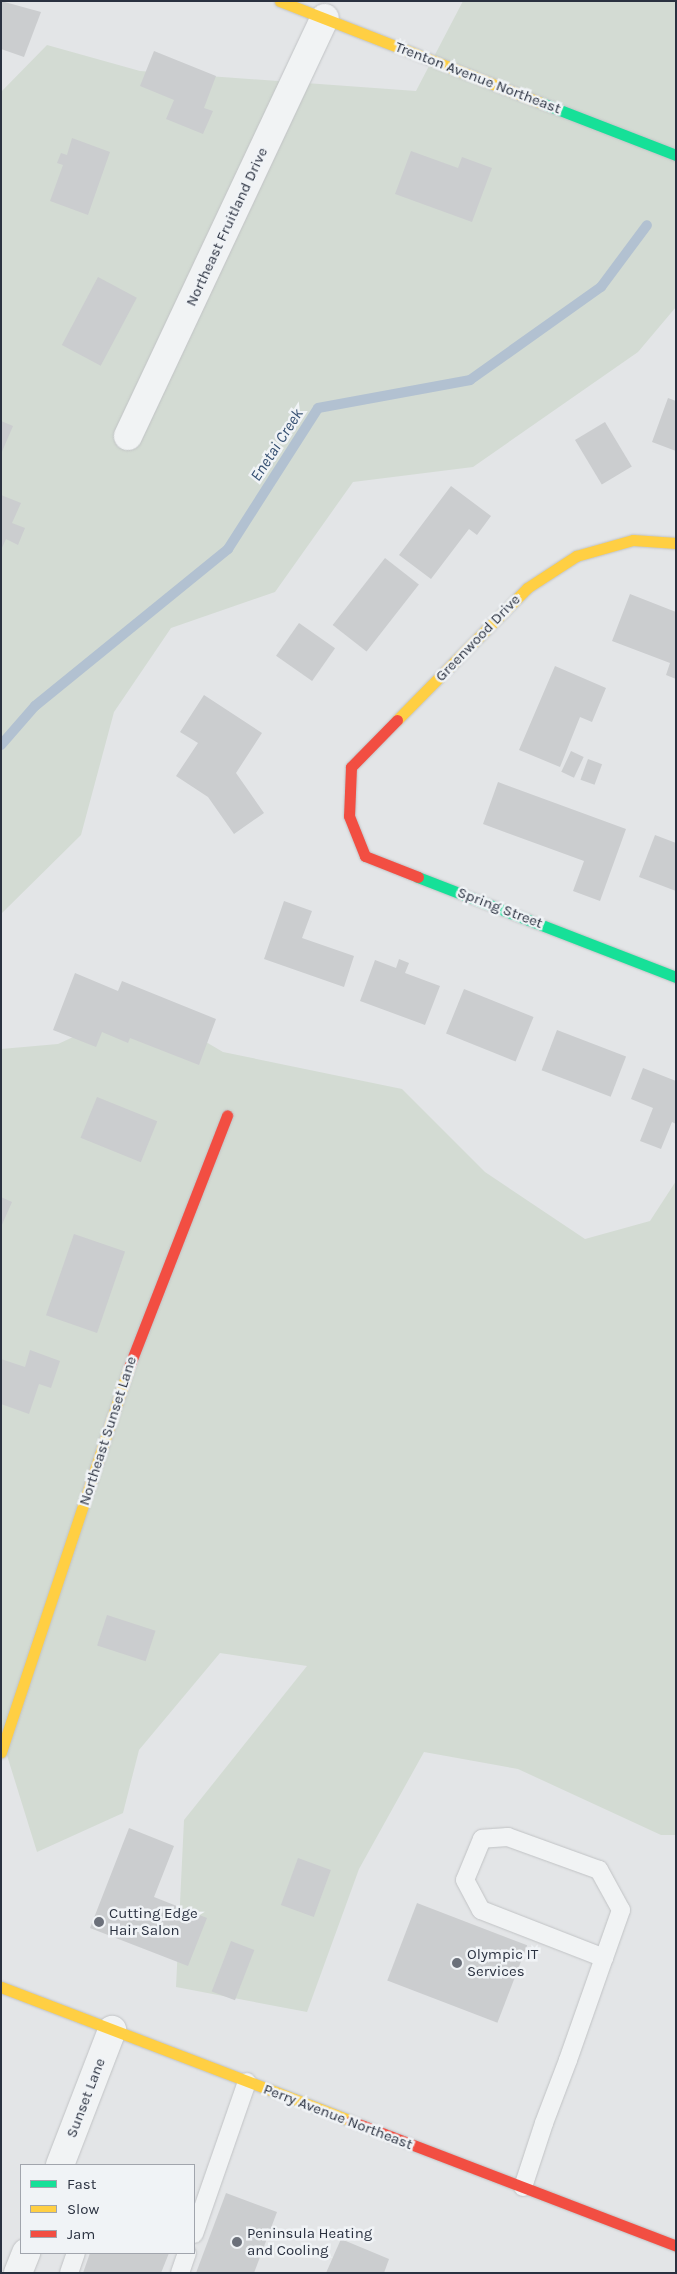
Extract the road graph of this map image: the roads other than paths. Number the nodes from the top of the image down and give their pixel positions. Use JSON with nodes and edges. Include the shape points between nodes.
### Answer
{"nodes":[{"id":1,"x":280,"y":1,"type":"edge"},
{"id":2,"x":325,"y":18,"type":"junction"},
{"id":3,"x":676,"y":156,"type":"edge"},
{"id":4,"x":128,"y":436,"type":"dead end"},
{"id":5,"x":676,"y":542,"type":"edge"},
{"id":6,"x":349,"y":816,"type":"joint"},
{"id":7,"x":676,"y":976,"type":"edge"},
{"id":8,"x":227,"y":1115,"type":"dead end"},
{"id":9,"x":1,"y":1752,"type":"edge"},
{"id":10,"x":604,"y":1958,"type":"junction"},
{"id":11,"x":1,"y":1987,"type":"edge"},
{"id":12,"x":112,"y":2030,"type":"junction"},
{"id":13,"x":247,"y":2082,"type":"junction"},
{"id":14,"x":60,"y":2164,"type":"edge"},
{"id":15,"x":523,"y":2187,"type":"junction"},
{"id":16,"x":195,"y":2231,"type":"edge"},
{"id":17,"x":676,"y":2246,"type":"edge"},
{"id":18,"x":26,"y":2254,"type":"edge"},
{"id":19,"x":76,"y":2254,"type":"edge"},
{"id":20,"x":187,"y":2254,"type":"edge"},
{"id":21,"x":18,"y":2273,"type":"edge"},
{"id":22,"x":68,"y":2273,"type":"edge"},
{"id":23,"x":180,"y":2273,"type":"edge"}],
"edges":[{"from":1,"to":2,"type":"street","name":"Trenton Avenue Northeast"},
{"from":2,"to":3,"type":"street","name":"Trenton Avenue Northeast"},
{"from":2,"to":4,"type":"street","name":"Northeast Fruitland Drive"},
{"from":5,"to":6,"type":"street","name":"Greenwood Drive","via":[[633,540],[576,556],[527,588],[351,767]]},
{"from":6,"to":7,"type":"street","name":"Spring Street","via":[[365,856]]},
{"from":8,"to":9,"type":"street","name":"Northeast Sunset Lane","via":[[133,1354]]},
{"from":10,"to":10,"type":"lane","via":[[621,1910],[599,1870],[508,1837],[482,1839],[465,1880],[481,1910]]},
{"from":10,"to":15,"type":"lane"},
{"from":11,"to":12,"type":"street","name":"Perry Avenue Northeast"},
{"from":12,"to":13,"type":"street","name":"Perry Avenue Northeast"},
{"from":12,"to":14,"type":"street","name":"Sunset Lane"},
{"from":13,"to":15,"type":"street","name":"Perry Avenue Northeast"},
{"from":13,"to":16,"type":"lane"},
{"from":15,"to":17,"type":"street","name":"Perry Avenue Northeast"},
{"from":18,"to":21,"type":"street"},
{"from":19,"to":22,"type":"lane"},
{"from":20,"to":23,"type":"lane"}]}
